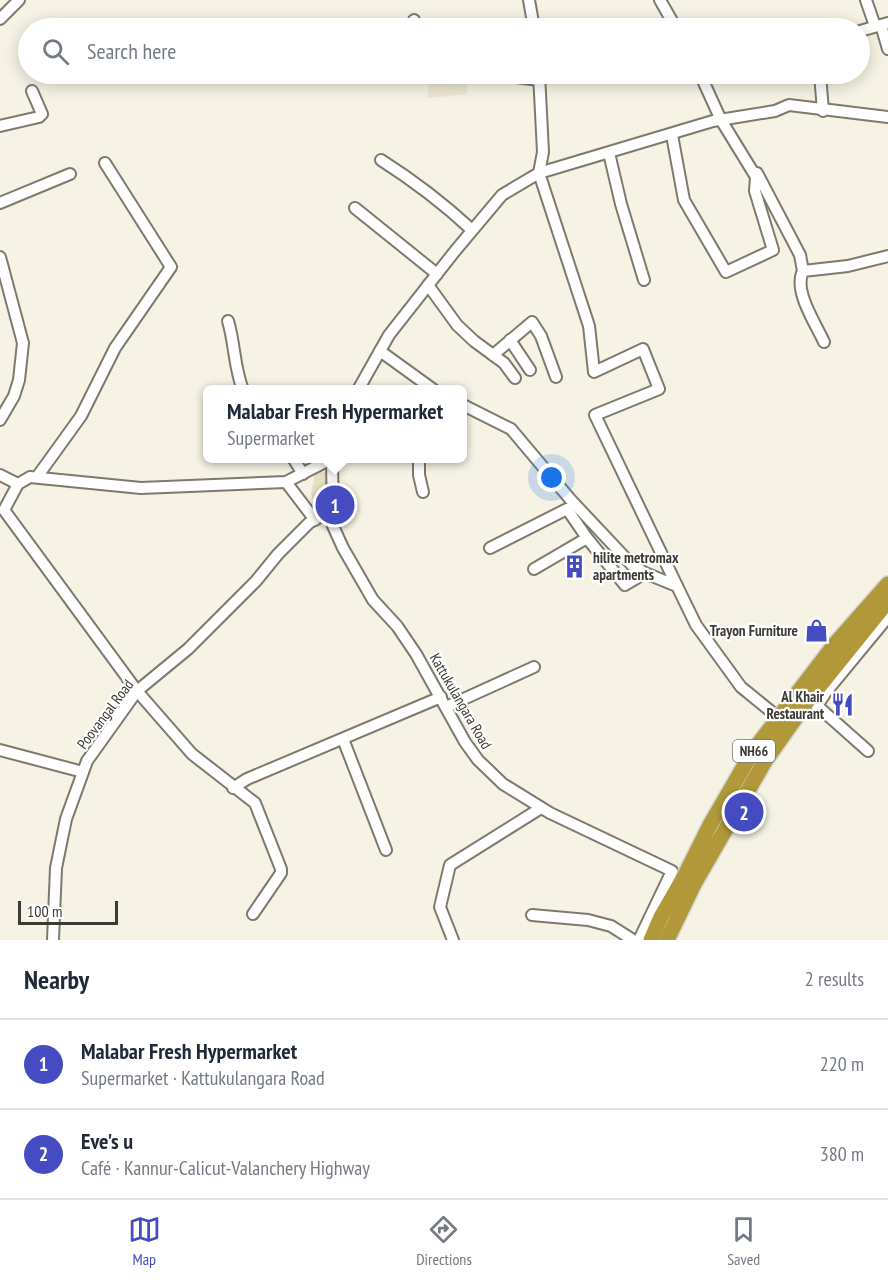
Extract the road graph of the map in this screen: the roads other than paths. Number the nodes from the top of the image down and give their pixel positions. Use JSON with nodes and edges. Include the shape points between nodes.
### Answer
{"nodes":[{"id":1,"x":19,"y":0,"type":"edge"},
{"id":2,"x":529,"y":0,"type":"edge"},
{"id":3,"x":660,"y":0,"type":"edge"},
{"id":4,"x":866,"y":0,"type":"edge"},
{"id":5,"x":532,"y":18,"type":"edge"},
{"id":6,"x":670,"y":18,"type":"edge"},
{"id":7,"x":0,"y":19,"type":"edge"},
{"id":8,"x":882,"y":25,"type":"edge"},
{"id":9,"x":888,"y":50,"type":"edge"},
{"id":10,"x":539,"y":84,"type":"edge"},
{"id":11,"x":705,"y":84,"type":"edge"},
{"id":12,"x":821,"y":84,"type":"edge"},
{"id":13,"x":32,"y":91,"type":"dead end"},
{"id":14,"x":823,"y":111,"type":"junction"},
{"id":15,"x":888,"y":117,"type":"edge"},
{"id":16,"x":722,"y":119,"type":"junction"},
{"id":17,"x":0,"y":126,"type":"edge"},
{"id":18,"x":672,"y":135,"type":"junction"},
{"id":19,"x":609,"y":153,"type":"junction"},
{"id":20,"x":381,"y":160,"type":"dead end"},
{"id":21,"x":105,"y":163,"type":"dead end"},
{"id":22,"x":539,"y":173,"type":"junction"},
{"id":23,"x":70,"y":174,"type":"dead end"},
{"id":24,"x":0,"y":202,"type":"edge"},
{"id":25,"x":355,"y":208,"type":"dead end"},
{"id":26,"x":472,"y":230,"type":"junction"},
{"id":27,"x":888,"y":256,"type":"edge"},
{"id":28,"x":0,"y":258,"type":"edge"},
{"id":29,"x":802,"y":272,"type":"junction"},
{"id":30,"x":437,"y":274,"type":"junction"},
{"id":31,"x":644,"y":280,"type":"dead end"},
{"id":32,"x":428,"y":285,"type":"junction"},
{"id":33,"x":228,"y":321,"type":"dead end"},
{"id":34,"x":510,"y":340,"type":"junction"},
{"id":35,"x":824,"y":342,"type":"dead end"},
{"id":36,"x":380,"y":351,"type":"junction"},
{"id":37,"x":493,"y":355,"type":"junction"},
{"id":38,"x":530,"y":370,"type":"dead end"},
{"id":39,"x":556,"y":376,"type":"dead end"},
{"id":40,"x":515,"y":378,"type":"dead end"},
{"id":41,"x":241,"y":385,"type":"edge"},
{"id":42,"x":361,"y":385,"type":"edge"},
{"id":43,"x":427,"y":385,"type":"edge"},
{"id":44,"x":467,"y":407,"type":"edge"},
{"id":45,"x":0,"y":420,"type":"edge"},
{"id":46,"x":296,"y":463,"type":"edge"},
{"id":47,"x":324,"y":463,"type":"edge"},
{"id":48,"x":331,"y":463,"type":"edge"},
{"id":49,"x":419,"y":463,"type":"edge"},
{"id":50,"x":303,"y":474,"type":"junction"},
{"id":51,"x":0,"y":475,"type":"edge"},
{"id":52,"x":37,"y":477,"type":"junction"},
{"id":53,"x":286,"y":482,"type":"junction"},
{"id":54,"x":18,"y":484,"type":"junction"},
{"id":55,"x":423,"y":492,"type":"dead end"},
{"id":56,"x":331,"y":510,"type":"junction"},
{"id":57,"x":315,"y":520,"type":"junction"},
{"id":58,"x":587,"y":538,"type":"junction"},
{"id":59,"x":490,"y":548,"type":"dead end"},
{"id":60,"x":534,"y":569,"type":"dead end"},
{"id":61,"x":645,"y":573,"type":"junction"},
{"id":62,"x":888,"y":584,"type":"edge"},
{"id":63,"x":677,"y":586,"type":"junction"},
{"id":64,"x":888,"y":601,"type":"edge"},
{"id":65,"x":888,"y":617,"type":"edge"},
{"id":66,"x":534,"y":667,"type":"dead end"},
{"id":67,"x":137,"y":691,"type":"junction"},
{"id":68,"x":444,"y":702,"type":"junction"},
{"id":69,"x":813,"y":702,"type":"junction"},
{"id":70,"x":779,"y":718,"type":"junction"},
{"id":71,"x":343,"y":739,"type":"junction"},
{"id":72,"x":0,"y":750,"type":"edge"},
{"id":73,"x":868,"y":751,"type":"dead end"},
{"id":74,"x":83,"y":772,"type":"junction"},
{"id":75,"x":233,"y":788,"type":"junction"},
{"id":76,"x":541,"y":808,"type":"junction"},
{"id":77,"x":386,"y":850,"type":"dead end"},
{"id":78,"x":254,"y":914,"type":"dead end"},
{"id":79,"x":532,"y":915,"type":"dead end"},
{"id":80,"x":53,"y":940,"type":"edge"},
{"id":81,"x":453,"y":940,"type":"edge"},
{"id":82,"x":633,"y":940,"type":"edge"},
{"id":83,"x":639,"y":940,"type":"edge"},
{"id":84,"x":651,"y":940,"type":"edge"},
{"id":85,"x":667,"y":940,"type":"edge"}],
"edges":[{"from":1,"to":7,"type":"street"},
{"from":2,"to":5,"type":"street"},
{"from":3,"to":6,"type":"street"},
{"from":4,"to":8,"type":"street"},
{"from":8,"to":9,"type":"street"},
{"from":10,"to":22,"type":"street","via":[[543,152]]},
{"from":11,"to":16,"type":"street"},
{"from":12,"to":14,"type":"street"},
{"from":13,"to":17,"type":"street","via":[[42,114]]},
{"from":14,"to":15,"type":"street"},
{"from":14,"to":16,"type":"street","via":[[789,105],[775,111]]},
{"from":16,"to":18,"type":"street"},
{"from":16,"to":18,"type":"street","via":[[756,177],[755,191],[773,250],[726,272],[684,200]]},
{"from":16,"to":29,"type":"street","via":[[757,173],[800,255]]},
{"from":18,"to":19,"type":"street"},
{"from":19,"to":22,"type":"street"},
{"from":19,"to":31,"type":"street"},
{"from":20,"to":26,"type":"street","via":[[442,202]]},
{"from":21,"to":52,"type":"street","via":[[171,267],[115,348],[81,416]]},
{"from":22,"to":26,"type":"street","via":[[502,195]]},
{"from":22,"to":63,"type":"street","via":[[590,326],[594,372],[643,350],[658,389],[596,415]]},
{"from":23,"to":24,"type":"street"},
{"from":25,"to":30,"type":"street"},
{"from":26,"to":30,"type":"street"},
{"from":27,"to":29,"type":"street"},
{"from":28,"to":45,"type":"street","via":[[23,343],[19,380]]},
{"from":29,"to":35,"type":"street","via":[[800,291]]},
{"from":30,"to":32,"type":"street"},
{"from":32,"to":36,"type":"street"},
{"from":32,"to":37,"type":"street","via":[[457,325]]},
{"from":33,"to":41,"type":"street"},
{"from":34,"to":37,"type":"street"},
{"from":34,"to":38,"type":"street"},
{"from":34,"to":39,"type":"street","via":[[532,322]]},
{"from":36,"to":42,"type":"street"},
{"from":36,"to":43,"type":"street"},
{"from":37,"to":40,"type":"street"},
{"from":44,"to":61,"type":"street","via":[[511,429],[570,499],[632,565]]},
{"from":46,"to":50,"type":"street"},
{"from":47,"to":50,"type":"street","name":"Kattukulangara Road"},
{"from":48,"to":56,"type":"street","name":"Kattukulangara Road"},
{"from":49,"to":55,"type":"street"},
{"from":50,"to":53,"type":"street","name":"Kattukulangara Road"},
{"from":51,"to":54,"type":"street"},
{"from":52,"to":53,"type":"street","name":"Kattukulangara Road","via":[[141,488]]},
{"from":52,"to":54,"type":"street","name":"Kattukulangara Road"},
{"from":53,"to":57,"type":"street"},
{"from":54,"to":67,"type":"street","via":[[4,510]]},
{"from":56,"to":57,"type":"street","name":"Poovangal Road"},
{"from":56,"to":68,"type":"street","name":"Kattukulangara Road","via":[[343,548],[373,600],[403,635]]},
{"from":57,"to":67,"type":"street","name":"Poovangal Road","via":[[188,649]]},
{"from":58,"to":59,"type":"street","via":[[567,509]]},
{"from":58,"to":60,"type":"street"},
{"from":58,"to":61,"type":"street","via":[[625,585]]},
{"from":61,"to":63,"type":"street"},
{"from":62,"to":70,"type":"highway","number":"NH66","via":[[835,644]]},
{"from":63,"to":70,"type":"street","via":[[696,625],[741,687]]},
{"from":64,"to":69,"type":"highway","number":"NH66"},
{"from":65,"to":69,"type":"street"},
{"from":66,"to":68,"type":"street"},
{"from":67,"to":74,"type":"street","name":"Poovangal Road"},
{"from":67,"to":75,"type":"street","via":[[192,754]]},
{"from":68,"to":71,"type":"street"},
{"from":68,"to":76,"type":"street","name":"Kattukulangara Road","via":[[478,760],[503,784]]},
{"from":69,"to":73,"type":"street"},
{"from":69,"to":85,"type":"highway","number":"NH66","via":[[765,761],[694,884]]},
{"from":70,"to":84,"type":"highway","number":"NH66","via":[[753,752],[710,825]]},
{"from":71,"to":75,"type":"street"},
{"from":71,"to":77,"type":"street"},
{"from":72,"to":74,"type":"street"},
{"from":74,"to":80,"type":"street","name":"Poovangal Road","via":[[66,819],[56,868]]},
{"from":75,"to":78,"type":"street","via":[[255,803],[281,869]]},
{"from":76,"to":81,"type":"street","via":[[450,866],[440,907]]},
{"from":76,"to":83,"type":"street","name":"Kattukulangara Road","via":[[672,871]]},
{"from":79,"to":82,"type":"street","via":[[588,920],[611,926]]}]}
